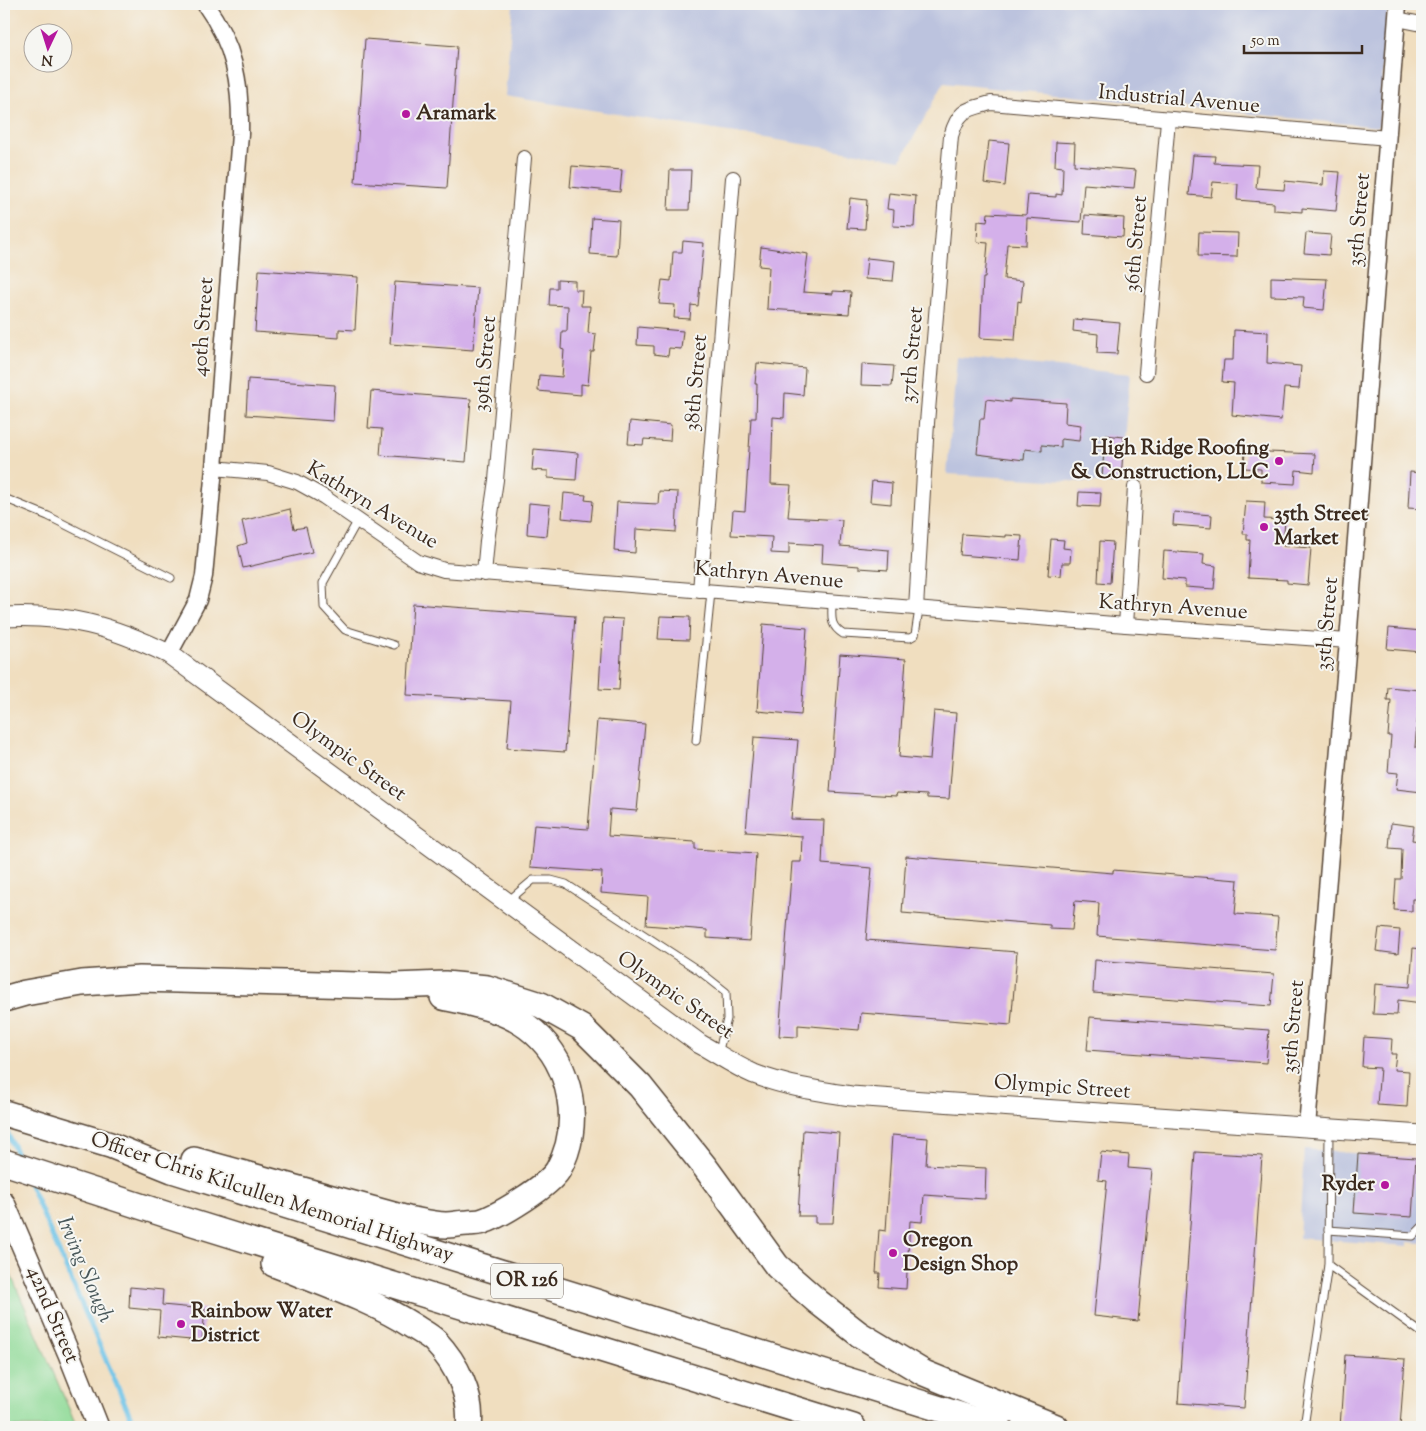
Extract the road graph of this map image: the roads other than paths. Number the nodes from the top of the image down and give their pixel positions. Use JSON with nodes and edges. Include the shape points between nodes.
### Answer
{"nodes":[{"id":1,"x":205,"y":4,"type":"edge"},
{"id":2,"x":1397,"y":12,"type":"edge"},
{"id":3,"x":1422,"y":24,"type":"edge"},
{"id":4,"x":967,"y":110,"type":"joint"},
{"id":5,"x":1168,"y":120,"type":"junction"},
{"id":6,"x":1388,"y":138,"type":"junction"},
{"id":7,"x":524,"y":158,"type":"dead end"},
{"id":8,"x":733,"y":178,"type":"dead end"},
{"id":9,"x":1146,"y":373,"type":"dead end"},
{"id":10,"x":214,"y":468,"type":"junction"},
{"id":11,"x":1135,"y":487,"type":"dead end"},
{"id":12,"x":4,"y":498,"type":"edge"},
{"id":13,"x":358,"y":520,"type":"junction"},
{"id":14,"x":484,"y":574,"type":"junction"},
{"id":15,"x":171,"y":578,"type":"dead end"},
{"id":16,"x":706,"y":591,"type":"junction"},
{"id":17,"x":832,"y":602,"type":"junction"},
{"id":18,"x":917,"y":609,"type":"junction"},
{"id":19,"x":4,"y":617,"type":"edge"},
{"id":20,"x":1126,"y":625,"type":"junction"},
{"id":21,"x":1348,"y":641,"type":"junction"},
{"id":22,"x":394,"y":645,"type":"dead end"},
{"id":23,"x":169,"y":654,"type":"junction"},
{"id":24,"x":696,"y":741,"type":"dead end"},
{"id":25,"x":507,"y":902,"type":"junction"},
{"id":26,"x":394,"y":986,"type":"junction"},
{"id":27,"x":4,"y":999,"type":"edge"},
{"id":28,"x":718,"y":1055,"type":"junction"},
{"id":29,"x":4,"y":1112,"type":"edge"},
{"id":30,"x":1307,"y":1127,"type":"junction"},
{"id":31,"x":1329,"y":1128,"type":"junction"},
{"id":32,"x":1422,"y":1135,"type":"edge"},
{"id":33,"x":110,"y":1145,"type":"junction"},
{"id":34,"x":4,"y":1162,"type":"edge"},
{"id":35,"x":4,"y":1203,"type":"edge"},
{"id":36,"x":180,"y":1219,"type":"junction"},
{"id":37,"x":1422,"y":1228,"type":"edge"},
{"id":38,"x":1328,"y":1230,"type":"junction"},
{"id":39,"x":1328,"y":1266,"type":"junction"},
{"id":40,"x":1422,"y":1333,"type":"edge"},
{"id":41,"x":98,"y":1427,"type":"edge"},
{"id":42,"x":469,"y":1427,"type":"edge"},
{"id":43,"x":852,"y":1427,"type":"edge"},
{"id":44,"x":998,"y":1427,"type":"edge"},
{"id":45,"x":1056,"y":1427,"type":"edge"},
{"id":46,"x":1304,"y":1427,"type":"edge"}],
"edges":[{"from":1,"to":10,"type":"street","name":"40th Street","via":[[230,49],[238,76],[240,108]]},
{"from":2,"to":3,"type":"street"},
{"from":2,"to":6,"type":"street","name":"35th Street"},
{"from":4,"to":5,"type":"street","name":"Industrial Avenue","via":[[991,103]]},
{"from":4,"to":18,"type":"street","name":"37th Street","via":[[956,121],[952,136],[927,423]]},
{"from":5,"to":6,"type":"street","name":"Industrial Avenue"},
{"from":5,"to":9,"type":"street","name":"36th Street"},
{"from":6,"to":21,"type":"street","name":"35th Street"},
{"from":7,"to":14,"type":"street","name":"39th Street","via":[[496,480]]},
{"from":8,"to":16,"type":"street","name":"38th Street"},
{"from":10,"to":13,"type":"street","name":"Kathryn Avenue","via":[[268,473],[297,482]]},
{"from":10,"to":23,"type":"street","name":"40th Street","via":[[204,576],[198,600]]},
{"from":11,"to":20,"type":"street"},
{"from":12,"to":15,"type":"lane","via":[[48,516]]},
{"from":13,"to":14,"type":"street","name":"Kathryn Avenue","via":[[418,562],[444,570]]},
{"from":13,"to":22,"type":"lane","via":[[323,583],[324,607],[345,630]]},
{"from":14,"to":16,"type":"street","name":"Kathryn Avenue"},
{"from":16,"to":17,"type":"street","name":"Kathryn Avenue"},
{"from":16,"to":24,"type":"lane"},
{"from":17,"to":18,"type":"street","name":"Kathryn Avenue"},
{"from":17,"to":18,"type":"lane","via":[[832,620],[843,634],[910,638],[915,635]]},
{"from":18,"to":20,"type":"street","name":"Kathryn Avenue"},
{"from":19,"to":23,"type":"main road","name":"Olympic Street","via":[[56,617],[86,622]]},
{"from":20,"to":21,"type":"street","name":"Kathryn Avenue"},
{"from":21,"to":30,"type":"street","name":"35th Street"},
{"from":23,"to":25,"type":"main road","name":"Olympic Street"},
{"from":25,"to":28,"type":"main road","name":"Olympic Street"},
{"from":25,"to":28,"type":"lane","via":[[533,880],[566,884],[698,970],[726,992],[727,1019]]},
{"from":26,"to":27,"type":"highway","via":[[140,979],[82,983]]},
{"from":26,"to":33,"type":"highway","via":[[509,1015],[534,1031],[550,1048],[563,1071],[573,1115],[568,1148],[557,1172],[522,1202],[483,1222],[444,1225],[408,1219],[176,1155]]},
{"from":26,"to":45,"type":"highway","via":[[446,984],[486,988],[541,1004],[582,1028],[640,1086],[705,1167],[777,1266],[818,1302],[859,1334],[924,1374]]},
{"from":28,"to":30,"type":"main road","name":"Olympic Street","via":[[753,1073],[817,1092]]},
{"from":29,"to":33,"type":"highway","name":"Officer Chris Kilcullen Memorial Highway","number":"OR 126"},
{"from":30,"to":31,"type":"main road","name":"Olympic Street"},
{"from":31,"to":32,"type":"main road","name":"Olympic Street"},
{"from":31,"to":38,"type":"lane"},
{"from":33,"to":44,"type":"highway","name":"Officer Chris Kilcullen Memorial Highway","number":"OR 126","via":[[172,1170]]},
{"from":34,"to":36,"type":"highway","number":"OR 126"},
{"from":35,"to":41,"type":"main road","name":"42nd Street"},
{"from":36,"to":42,"type":"highway","via":[[239,1251],[332,1286],[399,1317],[434,1340],[454,1366],[466,1392]]},
{"from":36,"to":43,"type":"highway","number":"OR 126"},
{"from":37,"to":38,"type":"lane","via":[[1413,1236]]},
{"from":38,"to":39,"type":"lane"},
{"from":39,"to":40,"type":"lane"},
{"from":39,"to":46,"type":"lane"}]}
